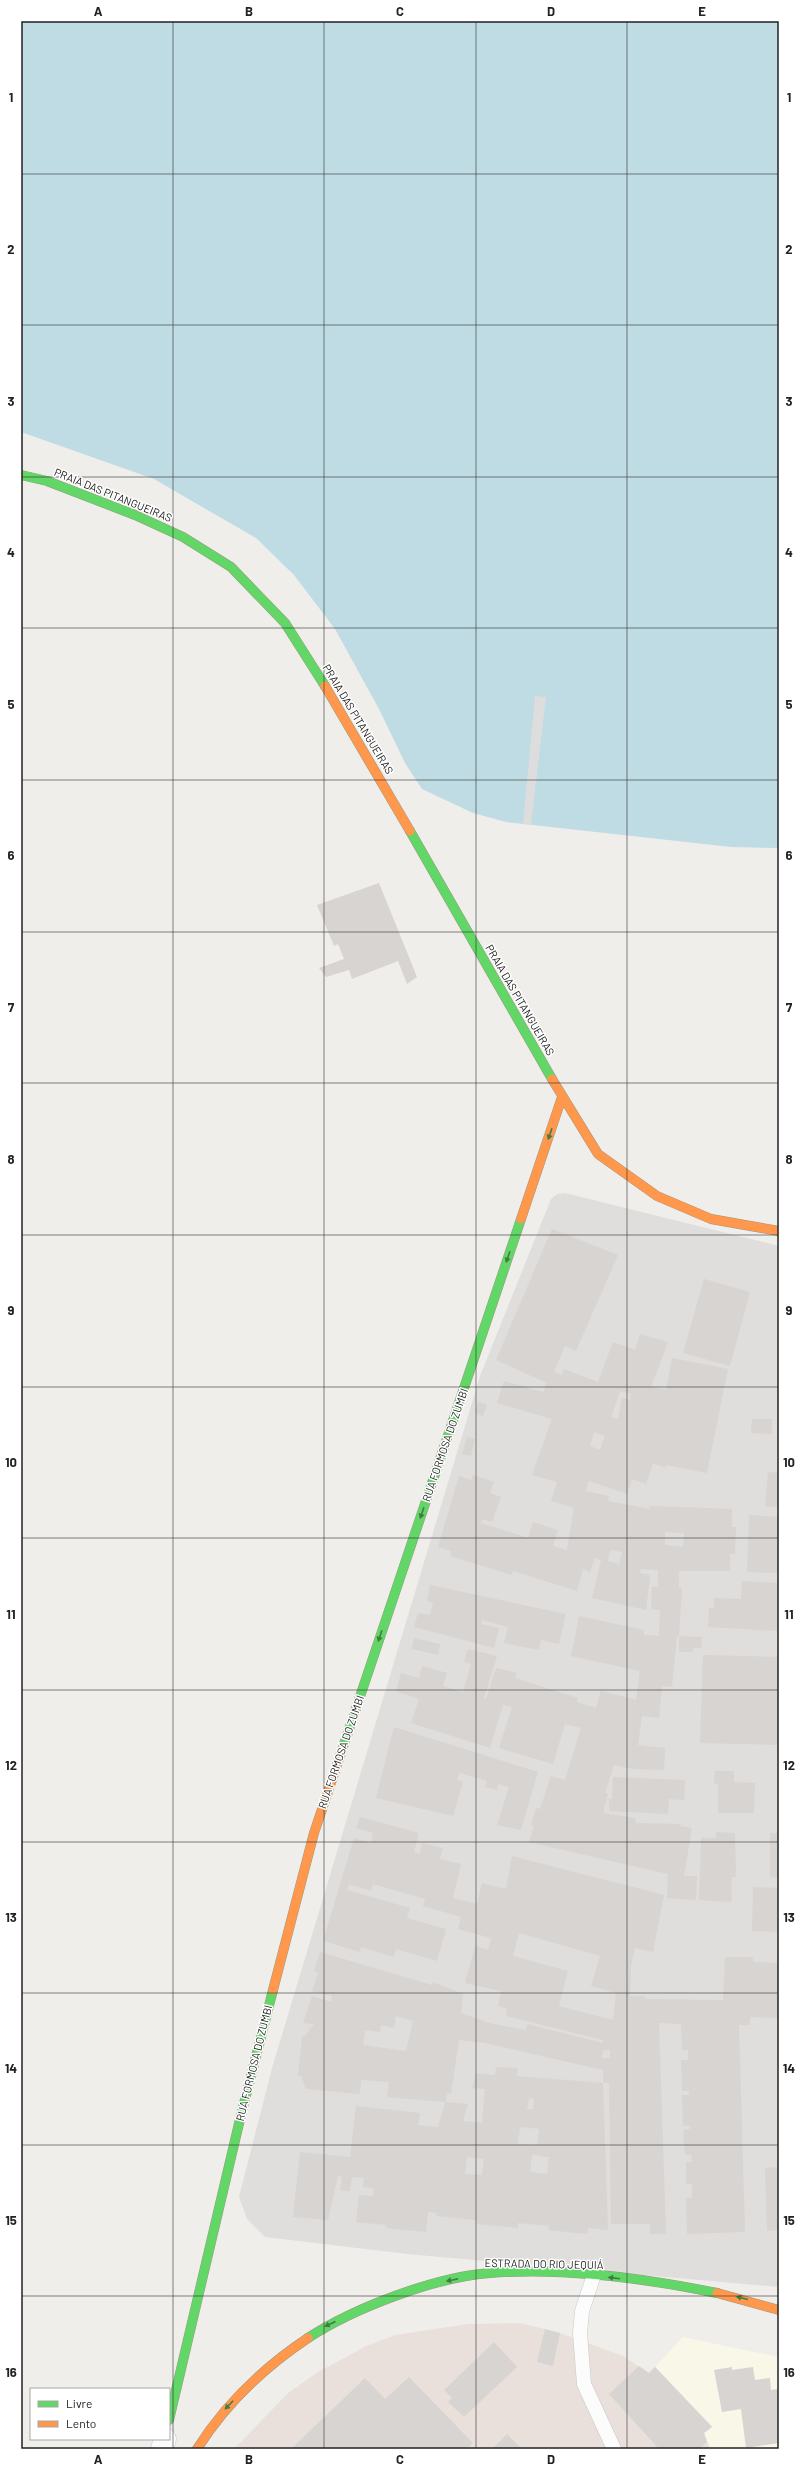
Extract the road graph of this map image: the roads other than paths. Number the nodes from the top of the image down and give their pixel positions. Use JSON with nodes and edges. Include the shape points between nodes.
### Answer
{"nodes":[{"id":1,"x":21,"y":475,"type":"edge"},
{"id":2,"x":562,"y":1097,"type":"junction"},
{"id":3,"x":779,"y":1231,"type":"edge"},
{"id":4,"x":594,"y":2275,"type":"junction"},
{"id":5,"x":779,"y":2310,"type":"edge"},
{"id":6,"x":170,"y":2416,"type":"edge"},
{"id":7,"x":197,"y":2449,"type":"edge"},
{"id":8,"x":614,"y":2449,"type":"edge"}],
"edges":[{"from":1,"to":2,"type":"main road","name":"PRAIA DAS PITANGUEIRAS","via":[[47,481],[135,515],[183,537],[231,567],[285,623],[347,720]]},
{"from":2,"to":3,"type":"main road","name":"PRAIA DAS PITANGUEIRAS","via":[[598,1154],[657,1196],[711,1219]]},
{"from":2,"to":6,"type":"main road","name":"RUA FORMOSA DO ZUMBI","one_way":true,"via":[[314,1833],[241,2115]]},
{"from":5,"to":4,"type":"main road","name":"ESTRADA DO RIO JEQUIÁ","one_way":true,"via":[[743,2298]]},
{"from":4,"to":7,"type":"main road","name":"ESTRADA DO RIO JEQUIÁ","one_way":true,"via":[[490,2274],[448,2281],[376,2302],[323,2327],[279,2358],[226,2407]]},
{"from":4,"to":8,"type":"lane","via":[[582,2311],[580,2333],[584,2384]]}]}
